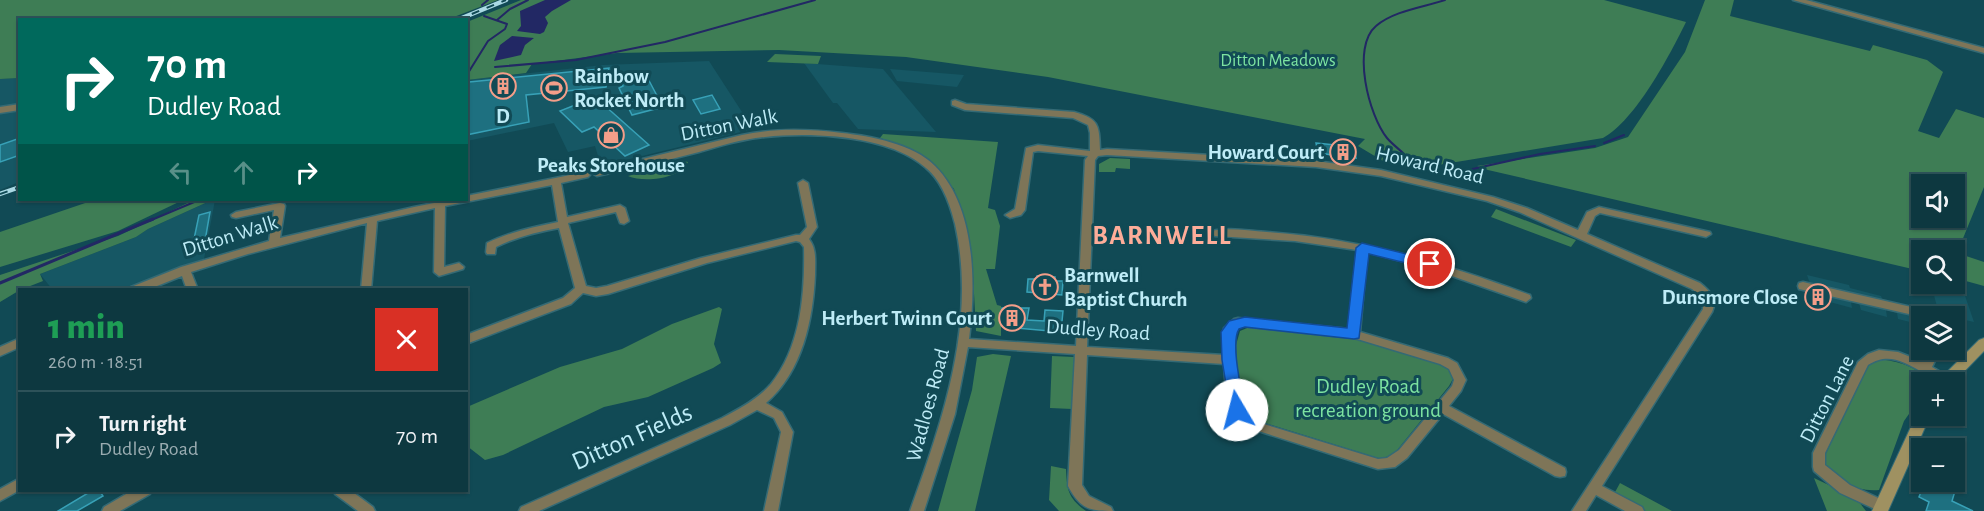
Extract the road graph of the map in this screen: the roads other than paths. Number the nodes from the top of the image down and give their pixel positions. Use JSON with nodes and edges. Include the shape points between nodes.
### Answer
{"nodes":[{"id":1,"x":1797,"y":0,"type":"edge"},
{"id":2,"x":1984,"y":51,"type":"edge"},
{"id":3,"x":954,"y":103,"type":"dead end"},
{"id":4,"x":18,"y":107,"type":"edge"},
{"id":5,"x":0,"y":110,"type":"edge"},
{"id":6,"x":870,"y":140,"type":"joint"},
{"id":7,"x":1095,"y":154,"type":"junction"},
{"id":8,"x":597,"y":173,"type":"dead end"},
{"id":9,"x":585,"y":175,"type":"dead end"},
{"id":10,"x":556,"y":182,"type":"junction"},
{"id":11,"x":803,"y":183,"type":"dead end"},
{"id":12,"x":468,"y":199,"type":"edge"},
{"id":13,"x":460,"y":201,"type":"edge"},
{"id":14,"x":440,"y":205,"type":"junction"},
{"id":15,"x":1010,"y":214,"type":"dead end"},
{"id":16,"x":241,"y":216,"type":"dead end"},
{"id":17,"x":372,"y":219,"type":"junction"},
{"id":18,"x":624,"y":221,"type":"dead end"},
{"id":19,"x":563,"y":223,"type":"junction"},
{"id":20,"x":1215,"y":233,"type":"dead end"},
{"id":21,"x":1581,"y":234,"type":"junction"},
{"id":22,"x":1706,"y":234,"type":"dead end"},
{"id":23,"x":803,"y":239,"type":"junction"},
{"id":24,"x":274,"y":242,"type":"junction"},
{"id":25,"x":1362,"y":248,"type":"junction"},
{"id":26,"x":492,"y":252,"type":"dead end"},
{"id":27,"x":459,"y":267,"type":"dead end"},
{"id":28,"x":185,"y":270,"type":"junction"},
{"id":29,"x":1804,"y":286,"type":"dead end"},
{"id":30,"x":140,"y":288,"type":"edge"},
{"id":31,"x":191,"y":288,"type":"edge"},
{"id":32,"x":366,"y":288,"type":"edge"},
{"id":33,"x":581,"y":289,"type":"junction"},
{"id":34,"x":1527,"y":298,"type":"dead end"},
{"id":35,"x":1911,"y":310,"type":"edge"},
{"id":36,"x":1354,"y":334,"type":"junction"},
{"id":37,"x":468,"y":339,"type":"edge"},
{"id":38,"x":18,"y":343,"type":"edge"},
{"id":39,"x":964,"y":343,"type":"junction"},
{"id":40,"x":1984,"y":344,"type":"edge"},
{"id":41,"x":1081,"y":351,"type":"junction"},
{"id":42,"x":0,"y":352,"type":"edge"},
{"id":43,"x":1229,"y":360,"type":"junction"},
{"id":44,"x":1930,"y":360,"type":"edge"},
{"id":45,"x":1926,"y":368,"type":"junction"},
{"id":46,"x":1932,"y":372,"type":"edge"},
{"id":47,"x":1957,"y":372,"type":"edge"},
{"id":48,"x":758,"y":404,"type":"junction"},
{"id":49,"x":1442,"y":408,"type":"junction"},
{"id":50,"x":1919,"y":426,"type":"edge"},
{"id":51,"x":1560,"y":472,"type":"dead end"},
{"id":52,"x":18,"y":484,"type":"edge"},
{"id":53,"x":1595,"y":488,"type":"junction"},
{"id":54,"x":142,"y":492,"type":"edge"},
{"id":55,"x":343,"y":492,"type":"edge"},
{"id":56,"x":0,"y":496,"type":"edge"},
{"id":57,"x":1881,"y":509,"type":"edge"},
{"id":58,"x":109,"y":511,"type":"edge"},
{"id":59,"x":368,"y":511,"type":"edge"},
{"id":60,"x":526,"y":511,"type":"edge"},
{"id":61,"x":771,"y":511,"type":"edge"},
{"id":62,"x":917,"y":511,"type":"edge"},
{"id":63,"x":1106,"y":511,"type":"edge"},
{"id":64,"x":1579,"y":511,"type":"edge"},
{"id":65,"x":1637,"y":511,"type":"edge"}],
"edges":[{"from":1,"to":2,"type":"street"},
{"from":3,"to":7,"type":"street","via":[[1085,118],[1096,129]]},
{"from":4,"to":5,"type":"street"},
{"from":6,"to":8,"type":"street","name":"Ditton Walk","via":[[808,133],[764,134]]},
{"from":6,"to":39,"type":"street","name":"Wadloes Road","via":[[922,160],[952,200],[961,228],[967,277]]},
{"from":7,"to":15,"type":"street","name":"Howard Road","via":[[1029,150],[1020,210]]},
{"from":7,"to":21,"type":"street","name":"Howard Road","via":[[1277,161],[1361,169],[1490,199]]},
{"from":7,"to":41,"type":"street","via":[[1090,160]]},
{"from":9,"to":10,"type":"street","name":"Ditton Walk"},
{"from":10,"to":12,"type":"street","name":"Ditton Walk"},
{"from":10,"to":19,"type":"street"},
{"from":11,"to":23,"type":"street","name":"Ditton Fields","via":[[812,227]]},
{"from":13,"to":14,"type":"street","name":"Ditton Walk"},
{"from":14,"to":17,"type":"street","name":"Ditton Walk"},
{"from":14,"to":27,"type":"street","via":[[439,272]]},
{"from":16,"to":24,"type":"street","via":[[280,206]]},
{"from":17,"to":24,"type":"street","name":"Ditton Walk"},
{"from":17,"to":32,"type":"street"},
{"from":18,"to":19,"type":"street","via":[[620,208]]},
{"from":19,"to":26,"type":"street","via":[[503,239],[492,244]]},
{"from":19,"to":33,"type":"street"},
{"from":20,"to":25,"type":"street","via":[[1284,236]]},
{"from":21,"to":22,"type":"street","via":[[1591,214],[1599,210]]},
{"from":21,"to":53,"type":"street","name":"Howard Road","via":[[1696,286],[1704,291],[1710,304]]},
{"from":23,"to":33,"type":"street","via":[[705,260],[608,290]]},
{"from":23,"to":48,"type":"street","name":"Ditton Fields","via":[[809,246],[810,272],[796,353],[788,370]]},
{"from":24,"to":28,"type":"street","name":"Ditton Walk"},
{"from":25,"to":34,"type":"street","via":[[1462,274]]},
{"from":25,"to":36,"type":"street"},
{"from":28,"to":30,"type":"street","name":"Ditton Walk"},
{"from":28,"to":31,"type":"street"},
{"from":29,"to":35,"type":"street","via":[[1838,290]]},
{"from":33,"to":37,"type":"street","via":[[567,301]]},
{"from":36,"to":43,"type":"street","via":[[1238,322],[1229,332]]},
{"from":36,"to":49,"type":"street","via":[[1453,366],[1460,380]]},
{"from":38,"to":42,"type":"street"},
{"from":39,"to":41,"type":"street","name":"Dudley Road"},
{"from":39,"to":62,"type":"street","name":"Wadloes Road","via":[[954,392]]},
{"from":40,"to":47,"type":"main road","name":"Ditton Lane"},
{"from":41,"to":43,"type":"street","name":"Dudley Road"},
{"from":41,"to":63,"type":"street","via":[[1075,486],[1084,500]]},
{"from":43,"to":49,"type":"street","via":[[1237,410],[1242,418],[1378,464],[1390,463],[1403,454]]},
{"from":44,"to":45,"type":"street"},
{"from":45,"to":46,"type":"street","name":"Ditton Lane"},
{"from":45,"to":57,"type":"street","name":"Ditton Lane","via":[[1881,354],[1864,362],[1819,453],[1819,467],[1829,478]]},
{"from":48,"to":60,"type":"street","name":"Ditton Fields"},
{"from":48,"to":61,"type":"street","via":[[778,415],[787,432]]},
{"from":49,"to":51,"type":"street"},
{"from":50,"to":57,"type":"main road","name":"Ditton Lane"},
{"from":52,"to":56,"type":"street"},
{"from":53,"to":64,"type":"street"},
{"from":53,"to":65,"type":"street"},
{"from":54,"to":58,"type":"street"},
{"from":55,"to":59,"type":"street"}]}
